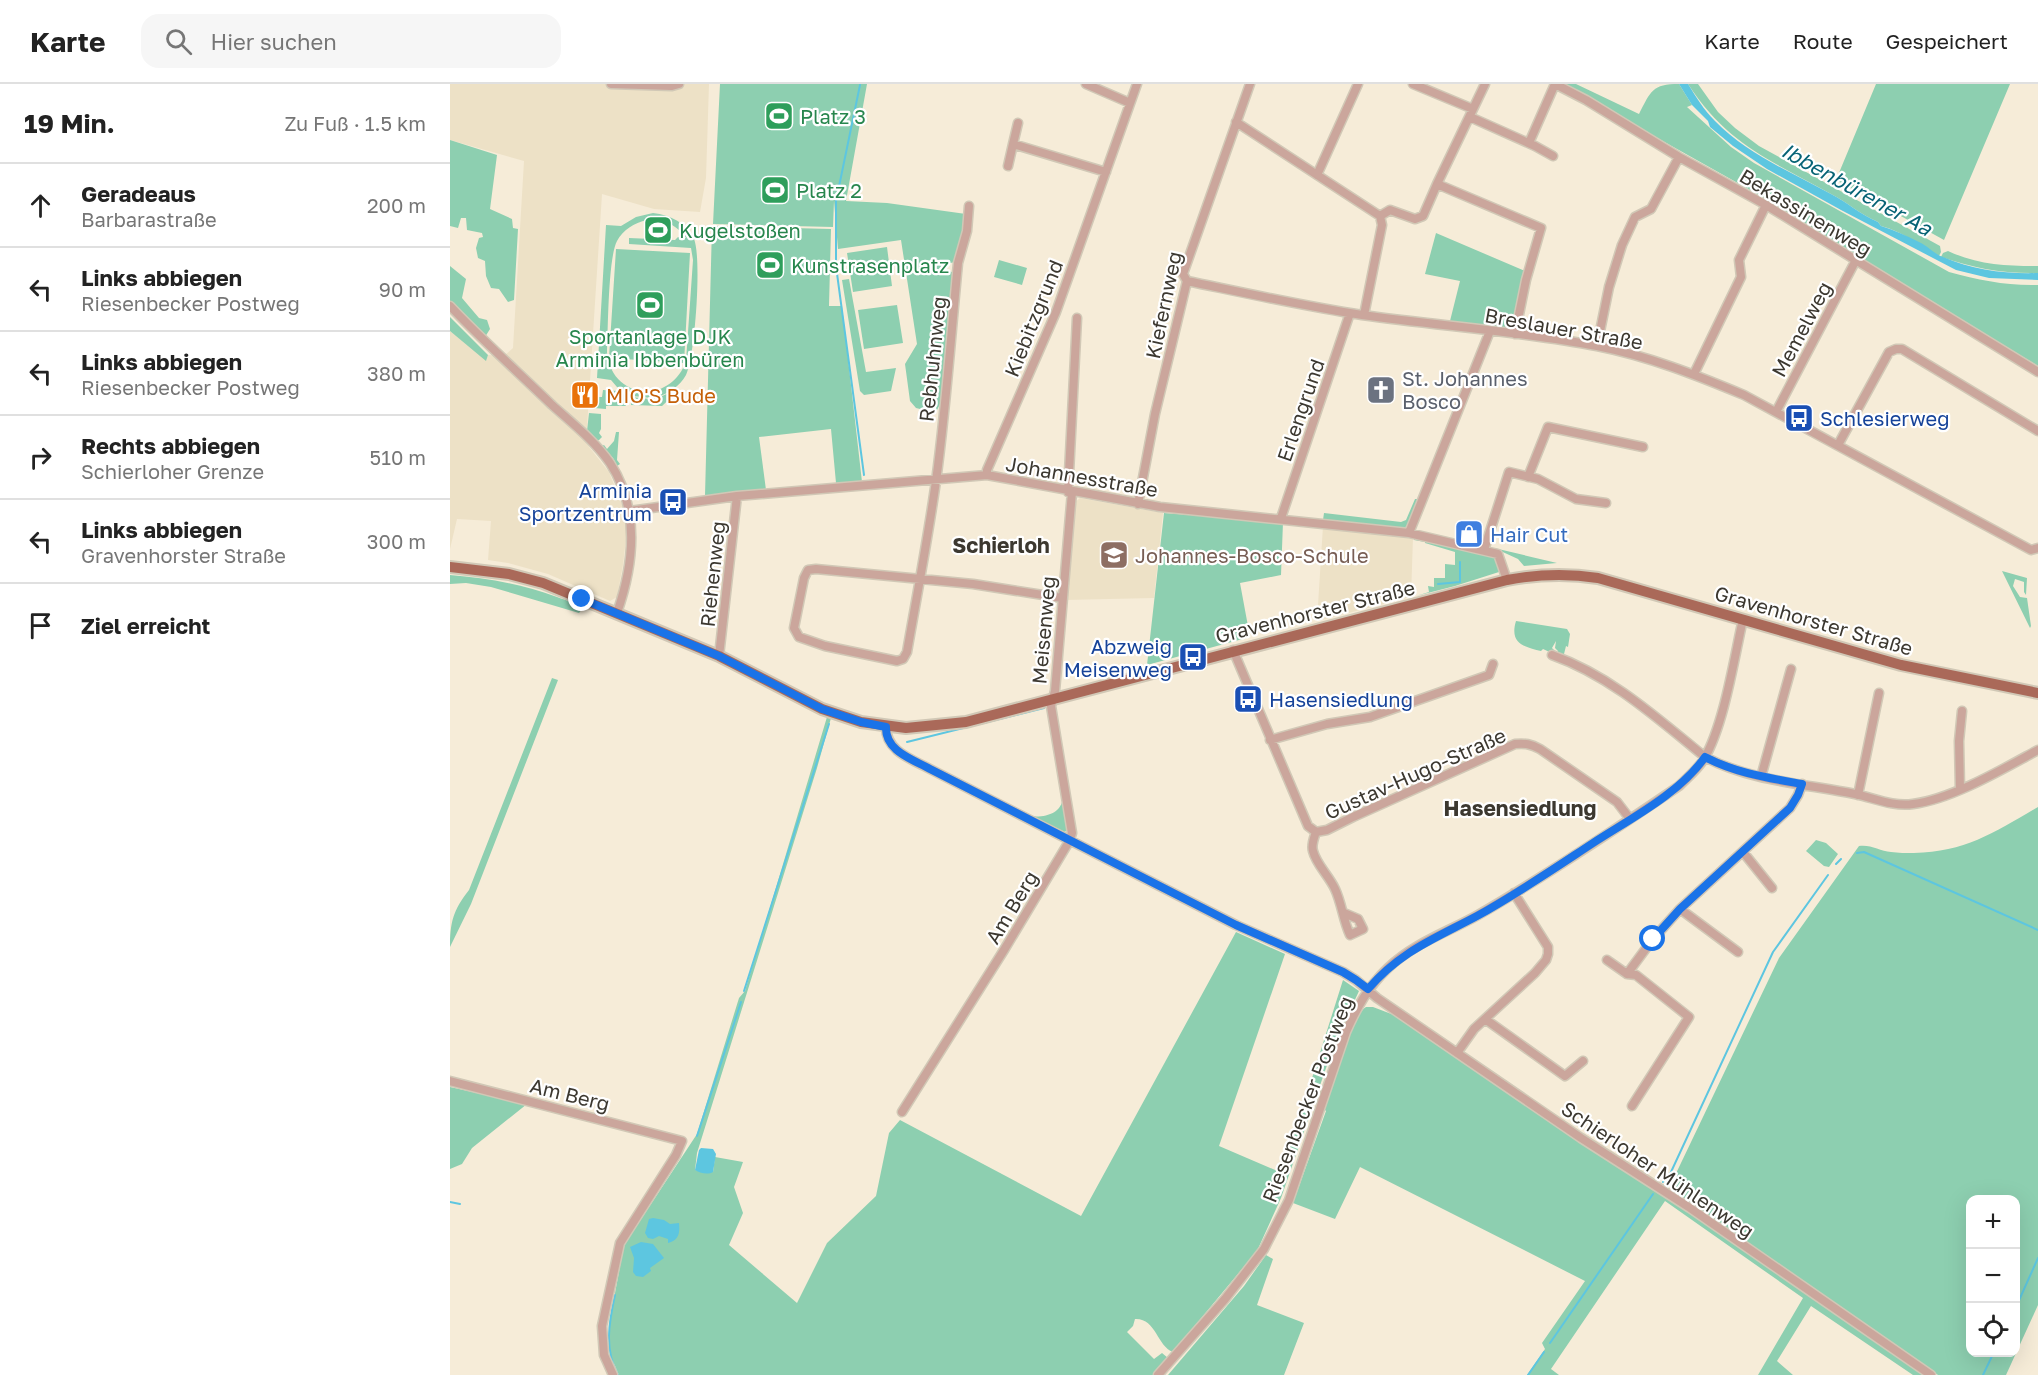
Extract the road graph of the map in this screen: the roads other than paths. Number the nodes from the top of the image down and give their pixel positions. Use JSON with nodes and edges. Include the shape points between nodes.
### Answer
{"nodes":[{"id":1,"x":611,"y":84,"type":"edge"},
{"id":2,"x":680,"y":84,"type":"edge"},
{"id":3,"x":1086,"y":84,"type":"edge"},
{"id":4,"x":1137,"y":84,"type":"edge"},
{"id":5,"x":1250,"y":84,"type":"edge"},
{"id":6,"x":1358,"y":84,"type":"edge"},
{"id":7,"x":1413,"y":84,"type":"edge"},
{"id":8,"x":1485,"y":84,"type":"edge"},
{"id":9,"x":1555,"y":84,"type":"edge"},
{"id":10,"x":1130,"y":103,"type":"junction"},
{"id":11,"x":1472,"y":113,"type":"junction"},
{"id":12,"x":1018,"y":123,"type":"dead end"},
{"id":13,"x":1236,"y":123,"type":"junction"},
{"id":14,"x":1529,"y":143,"type":"junction"},
{"id":15,"x":1013,"y":144,"type":"junction"},
{"id":16,"x":1552,"y":156,"type":"dead end"},
{"id":17,"x":1679,"y":158,"type":"junction"},
{"id":18,"x":1008,"y":166,"type":"dead end"},
{"id":19,"x":1106,"y":172,"type":"junction"},
{"id":20,"x":1317,"y":175,"type":"junction"},
{"id":21,"x":1437,"y":184,"type":"junction"},
{"id":22,"x":969,"y":206,"type":"dead end"},
{"id":23,"x":1766,"y":206,"type":"junction"},
{"id":24,"x":1380,"y":216,"type":"junction"},
{"id":25,"x":1856,"y":260,"type":"junction"},
{"id":26,"x":1187,"y":281,"type":"junction"},
{"id":27,"x":450,"y":306,"type":"edge"},
{"id":28,"x":1350,"y":313,"type":"junction"},
{"id":29,"x":1364,"y":315,"type":"junction"},
{"id":30,"x":1077,"y":318,"type":"dead end"},
{"id":31,"x":1490,"y":331,"type":"junction"},
{"id":32,"x":1515,"y":334,"type":"junction"},
{"id":33,"x":1597,"y":346,"type":"junction"},
{"id":34,"x":2038,"y":372,"type":"edge"},
{"id":35,"x":1694,"y":374,"type":"junction"},
{"id":36,"x":1776,"y":412,"type":"junction"},
{"id":37,"x":2038,"y":431,"type":"edge"},
{"id":38,"x":1838,"y":445,"type":"junction"},
{"id":39,"x":1643,"y":447,"type":"dead end"},
{"id":40,"x":987,"y":475,"type":"junction"},
{"id":41,"x":1528,"y":477,"type":"junction"},
{"id":42,"x":936,"y":480,"type":"junction"},
{"id":43,"x":1070,"y":492,"type":"junction"},
{"id":44,"x":737,"y":496,"type":"junction"},
{"id":45,"x":1606,"y":503,"type":"dead end"},
{"id":46,"x":1138,"y":504,"type":"junction"},
{"id":47,"x":630,"y":511,"type":"junction"},
{"id":48,"x":1281,"y":518,"type":"junction"},
{"id":49,"x":1409,"y":533,"type":"junction"},
{"id":50,"x":2038,"y":548,"type":"edge"},
{"id":51,"x":1484,"y":550,"type":"junction"},
{"id":52,"x":450,"y":567,"type":"edge"},
{"id":53,"x":920,"y":580,"type":"junction"},
{"id":54,"x":1507,"y":580,"type":"junction"},
{"id":55,"x":1062,"y":598,"type":"junction"},
{"id":56,"x":617,"y":613,"type":"junction"},
{"id":57,"x":1743,"y":619,"type":"junction"},
{"id":58,"x":1233,"y":650,"type":"junction"},
{"id":59,"x":1552,"y":655,"type":"dead end"},
{"id":60,"x":719,"y":656,"type":"junction"},
{"id":61,"x":1493,"y":664,"type":"dead end"},
{"id":62,"x":1791,"y":669,"type":"dead end"},
{"id":63,"x":1879,"y":693,"type":"dead end"},
{"id":64,"x":2038,"y":693,"type":"edge"},
{"id":65,"x":1053,"y":699,"type":"junction"},
{"id":66,"x":1962,"y":711,"type":"dead end"},
{"id":67,"x":886,"y":727,"type":"junction"},
{"id":68,"x":1270,"y":740,"type":"junction"},
{"id":69,"x":2038,"y":750,"type":"edge"},
{"id":70,"x":1705,"y":757,"type":"junction"},
{"id":71,"x":1761,"y":777,"type":"junction"},
{"id":72,"x":1802,"y":784,"type":"junction"},
{"id":73,"x":1960,"y":789,"type":"junction"},
{"id":74,"x":1858,"y":795,"type":"junction"},
{"id":75,"x":1630,"y":819,"type":"junction"},
{"id":76,"x":1316,"y":832,"type":"junction"},
{"id":77,"x":1070,"y":840,"type":"junction"},
{"id":78,"x":1743,"y":852,"type":"junction"},
{"id":79,"x":1772,"y":888,"type":"dead end"},
{"id":80,"x":1514,"y":893,"type":"junction"},
{"id":81,"x":1680,"y":909,"type":"junction"},
{"id":82,"x":1344,"y":913,"type":"dead end"},
{"id":83,"x":1738,"y":952,"type":"dead end"},
{"id":84,"x":1607,"y":960,"type":"dead end"},
{"id":85,"x":1627,"y":974,"type":"junction"},
{"id":86,"x":1368,"y":989,"type":"junction"},
{"id":87,"x":1485,"y":1019,"type":"junction"},
{"id":88,"x":1457,"y":1053,"type":"junction"},
{"id":89,"x":1583,"y":1061,"type":"dead end"},
{"id":90,"x":450,"y":1081,"type":"edge"},
{"id":91,"x":1632,"y":1106,"type":"dead end"},
{"id":92,"x":902,"y":1112,"type":"dead end"},
{"id":93,"x":613,"y":1375,"type":"edge"},
{"id":94,"x":1158,"y":1375,"type":"edge"},
{"id":95,"x":1931,"y":1375,"type":"edge"}],
"edges":[{"from":1,"to":2,"type":"street"},
{"from":3,"to":10,"type":"street"},
{"from":4,"to":10,"type":"street","name":"Kiebitzgrund"},
{"from":5,"to":13,"type":"street","name":"Kiefernweg"},
{"from":6,"to":20,"type":"street"},
{"from":7,"to":11,"type":"street"},
{"from":8,"to":11,"type":"street"},
{"from":9,"to":14,"type":"street"},
{"from":9,"to":17,"type":"street","name":"Bekassinenweg"},
{"from":10,"to":19,"type":"street","name":"Kiebitzgrund"},
{"from":11,"to":14,"type":"street"},
{"from":11,"to":21,"type":"street"},
{"from":12,"to":15,"type":"street"},
{"from":13,"to":20,"type":"street"},
{"from":13,"to":26,"type":"street","name":"Kiefernweg","via":[[1183,274]]},
{"from":14,"to":16,"type":"street"},
{"from":15,"to":18,"type":"street"},
{"from":15,"to":19,"type":"street"},
{"from":17,"to":23,"type":"street","name":"Bekassinenweg"},
{"from":17,"to":33,"type":"street","via":[[1651,209],[1635,217],[1622,245]]},
{"from":19,"to":40,"type":"street","name":"Kiebitzgrund","via":[[1056,312]]},
{"from":20,"to":24,"type":"street"},
{"from":21,"to":24,"type":"street","via":[[1423,216],[1415,219],[1390,210]]},
{"from":21,"to":32,"type":"street","via":[[1541,228]]},
{"from":22,"to":42,"type":"street","name":"Rebhuhnweg","via":[[958,263]]},
{"from":23,"to":25,"type":"street","name":"Bekassinenweg"},
{"from":23,"to":35,"type":"street","via":[[1739,260],[1741,276]]},
{"from":24,"to":29,"type":"street","via":[[1382,225]]},
{"from":25,"to":34,"type":"street","name":"Bekassinenweg"},
{"from":25,"to":36,"type":"street","name":"Memelweg"},
{"from":26,"to":28,"type":"street","name":"Breslauer Straße"},
{"from":26,"to":46,"type":"street","name":"Kiefernweg"},
{"from":27,"to":47,"type":"street","via":[[596,447],[610,463]]},
{"from":28,"to":29,"type":"street","name":"Breslauer Straße"},
{"from":28,"to":48,"type":"street","name":"Erlengrund"},
{"from":29,"to":31,"type":"street","name":"Breslauer Straße"},
{"from":30,"to":43,"type":"street","name":"Meisenweg"},
{"from":31,"to":32,"type":"street","name":"Breslauer Straße"},
{"from":31,"to":49,"type":"street"},
{"from":32,"to":33,"type":"street","name":"Breslauer Straße"},
{"from":33,"to":35,"type":"street","name":"Breslauer Straße"},
{"from":35,"to":36,"type":"street","name":"Breslauer Straße"},
{"from":36,"to":38,"type":"street","name":"Breslauer Straße"},
{"from":37,"to":38,"type":"street","via":[[1896,349],[1889,352]]},
{"from":38,"to":50,"type":"street","name":"Breslauer Straße","via":[[2031,550]]},
{"from":39,"to":41,"type":"street","via":[[1548,427]]},
{"from":40,"to":42,"type":"street","name":"Johannesstraße"},
{"from":40,"to":43,"type":"street","name":"Johannesstraße"},
{"from":41,"to":45,"type":"street","via":[[1576,499]]},
{"from":41,"to":51,"type":"street","via":[[1509,472]]},
{"from":42,"to":44,"type":"street","name":"Johannesstraße"},
{"from":42,"to":53,"type":"street","name":"Rebhuhnweg"},
{"from":43,"to":46,"type":"street","name":"Johannesstraße"},
{"from":43,"to":55,"type":"street","name":"Meisenweg"},
{"from":44,"to":47,"type":"street","name":"Johannesstraße"},
{"from":44,"to":60,"type":"street","name":"Riehenweg"},
{"from":46,"to":48,"type":"street","name":"Johannesstraße"},
{"from":47,"to":56,"type":"street","via":[[630,561]]},
{"from":48,"to":49,"type":"street","name":"Johannesstraße"},
{"from":49,"to":51,"type":"street","name":"Johannesstraße"},
{"from":51,"to":54,"type":"street","via":[[1500,556]]},
{"from":52,"to":56,"type":"main road","name":"Gravenhorster Straße","via":[[509,574],[543,583]]},
{"from":53,"to":53,"type":"street","name":"Rebhuhnweg","via":[[808,570],[795,634],[825,646],[903,659]]},
{"from":53,"to":55,"type":"street"},
{"from":54,"to":57,"type":"main road","name":"Gravenhorster Straße","via":[[1574,574]]},
{"from":54,"to":58,"type":"main road","name":"Gravenhorster Straße"},
{"from":55,"to":65,"type":"street","name":"Meisenweg"},
{"from":56,"to":60,"type":"main road","name":"Gravenhorster Straße"},
{"from":57,"to":64,"type":"main road","name":"Gravenhorster Straße","via":[[1901,665]]},
{"from":57,"to":70,"type":"street","name":"Riesenbecker Postweg","via":[[1720,718]]},
{"from":58,"to":65,"type":"main road","name":"Gravenhorster Straße"},
{"from":58,"to":68,"type":"street","name":"Gustav-Hugo-Straße"},
{"from":59,"to":70,"type":"street","via":[[1612,684]]},
{"from":60,"to":67,"type":"main road","name":"Gravenhorster Straße","via":[[822,709]]},
{"from":61,"to":68,"type":"street","via":[[1489,675],[1370,717],[1326,724]]},
{"from":62,"to":71,"type":"street"},
{"from":63,"to":74,"type":"street"},
{"from":65,"to":67,"type":"main road","name":"Gravenhorster Straße","via":[[948,725]]},
{"from":65,"to":77,"type":"street"},
{"from":66,"to":73,"type":"street"},
{"from":67,"to":77,"type":"street","name":"Schierloher Mühlenweg","via":[[893,748]]},
{"from":68,"to":76,"type":"street","name":"Gustav-Hugo-Straße","via":[[1308,826]]},
{"from":69,"to":73,"type":"street"},
{"from":70,"to":71,"type":"street"},
{"from":70,"to":75,"type":"street","name":"Riesenbecker Postweg","via":[[1679,786]]},
{"from":71,"to":72,"type":"street"},
{"from":72,"to":74,"type":"street"},
{"from":72,"to":78,"type":"street","via":[[1790,808]]},
{"from":73,"to":74,"type":"street","via":[[1911,805]]},
{"from":75,"to":76,"type":"street","name":"Gustav-Hugo-Straße","via":[[1617,802],[1540,749],[1532,744],[1515,744]]},
{"from":75,"to":80,"type":"street","name":"Riesenbecker Postweg"},
{"from":76,"to":82,"type":"street","via":[[1313,853],[1331,881]]},
{"from":77,"to":86,"type":"street","name":"Schierloher Mühlenweg","via":[[1236,925],[1343,972]]},
{"from":77,"to":92,"type":"street","name":"Am Berg"},
{"from":78,"to":79,"type":"street"},
{"from":78,"to":81,"type":"street"},
{"from":80,"to":86,"type":"street","name":"Riesenbecker Postweg","via":[[1412,950]]},
{"from":80,"to":87,"type":"street","via":[[1548,947],[1548,954],[1535,973]]},
{"from":81,"to":83,"type":"street"},
{"from":81,"to":85,"type":"street"},
{"from":84,"to":85,"type":"street"},
{"from":85,"to":91,"type":"street","via":[[1636,975],[1689,1017]]},
{"from":86,"to":88,"type":"street","name":"Schierloher Mühlenweg"},
{"from":86,"to":94,"type":"street","name":"Riesenbecker Postweg","via":[[1346,1032],[1289,1200],[1264,1249],[1226,1299]]},
{"from":87,"to":88,"type":"street"},
{"from":87,"to":89,"type":"street","via":[[1565,1076]]},
{"from":88,"to":95,"type":"street","name":"Schierloher Mühlenweg"},
{"from":90,"to":93,"type":"street","name":"Am Berg","via":[[682,1141],[620,1243],[602,1326],[604,1355]]}]}
